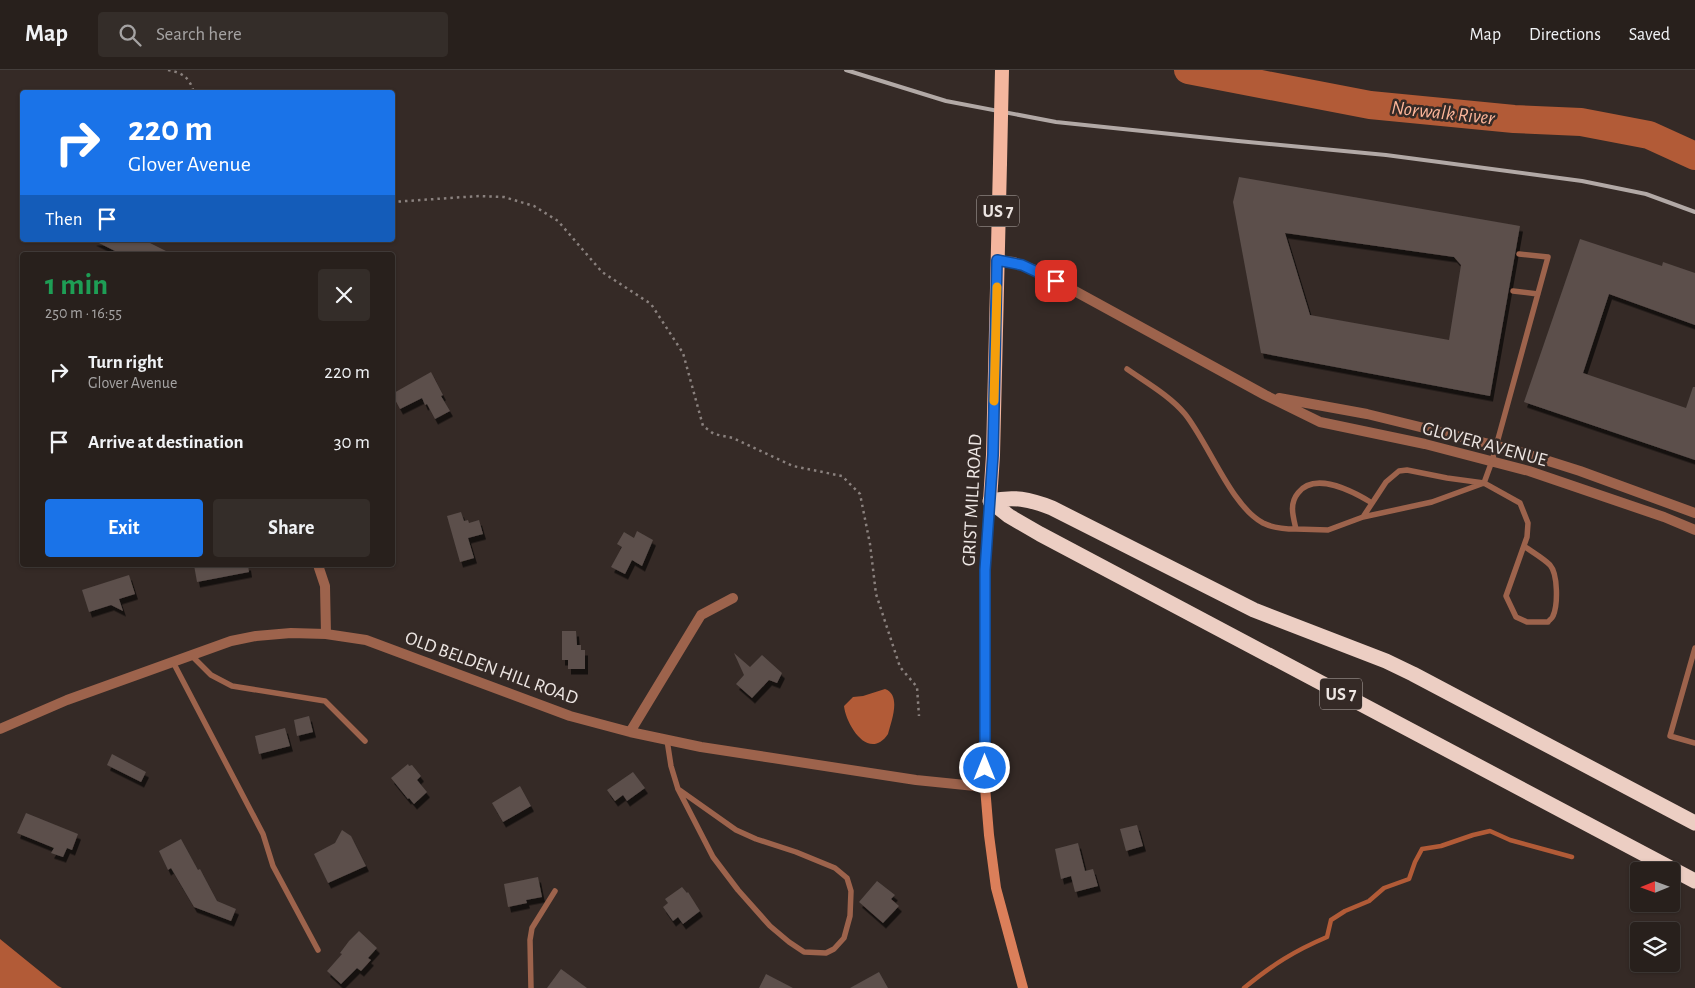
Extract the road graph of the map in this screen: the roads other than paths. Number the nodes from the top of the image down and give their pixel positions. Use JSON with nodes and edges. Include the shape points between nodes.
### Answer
{"nodes":[{"id":1,"x":1002,"y":70,"type":"edge"},
{"id":2,"x":1519,"y":254,"type":"dead end"},
{"id":3,"x":997,"y":260,"type":"junction"},
{"id":4,"x":1513,"y":291,"type":"dead end"},
{"id":5,"x":1538,"y":294,"type":"junction"},
{"id":6,"x":1127,"y":369,"type":"dead end"},
{"id":7,"x":1265,"y":395,"type":"junction"},
{"id":8,"x":1496,"y":446,"type":"junction"},
{"id":9,"x":1492,"y":461,"type":"junction"},
{"id":10,"x":1484,"y":483,"type":"junction"},
{"id":11,"x":990,"y":500,"type":"junction"},
{"id":12,"x":1372,"y":503,"type":"junction"},
{"id":13,"x":1695,"y":513,"type":"edge"},
{"id":14,"x":1363,"y":517,"type":"junction"},
{"id":15,"x":1296,"y":529,"type":"junction"},
{"id":16,"x":1695,"y":530,"type":"edge"},
{"id":17,"x":1524,"y":546,"type":"junction"},
{"id":18,"x":319,"y":567,"type":"edge"},
{"id":19,"x":733,"y":598,"type":"dead end"},
{"id":20,"x":326,"y":634,"type":"junction"},
{"id":21,"x":1695,"y":648,"type":"edge"},
{"id":22,"x":191,"y":655,"type":"junction"},
{"id":23,"x":173,"y":662,"type":"junction"},
{"id":24,"x":0,"y":729,"type":"edge"},
{"id":25,"x":630,"y":732,"type":"junction"},
{"id":26,"x":667,"y":740,"type":"junction"},
{"id":27,"x":365,"y":741,"type":"dead end"},
{"id":28,"x":1695,"y":743,"type":"edge"},
{"id":29,"x":985,"y":787,"type":"junction"},
{"id":30,"x":678,"y":789,"type":"junction"},
{"id":31,"x":1695,"y":823,"type":"edge"},
{"id":32,"x":1695,"y":881,"type":"edge"},
{"id":33,"x":555,"y":890,"type":"dead end"},
{"id":34,"x":318,"y":950,"type":"dead end"},
{"id":35,"x":531,"y":988,"type":"edge"},
{"id":36,"x":1023,"y":988,"type":"edge"}],
"edges":[{"from":1,"to":3,"type":"highway","name":"GRIST MILL ROAD","number":"US 7","bridge":true},
{"from":2,"to":5,"type":"lane","via":[[1548,257]]},
{"from":3,"to":7,"type":"street","name":"GLOVER AVENUE","via":[[1014,262],[1040,272]]},
{"from":3,"to":11,"type":"highway","name":"GRIST MILL ROAD","number":"US 7"},
{"from":4,"to":5,"type":"lane"},
{"from":5,"to":8,"type":"lane"},
{"from":6,"to":15,"type":"lane","via":[[1184,412],[1242,506],[1262,523],[1280,529]]},
{"from":7,"to":8,"type":"street","name":"GLOVER AVENUE","via":[[1367,414]]},
{"from":7,"to":9,"type":"street","name":"GLOVER AVENUE","via":[[1320,422]]},
{"from":8,"to":9,"type":"lane"},
{"from":8,"to":13,"type":"street","name":"GLOVER AVENUE"},
{"from":9,"to":10,"type":"lane"},
{"from":9,"to":16,"type":"street","name":"GLOVER AVENUE"},
{"from":10,"to":12,"type":"lane","via":[[1399,471],[1386,482]]},
{"from":10,"to":14,"type":"lane","via":[[1432,502]]},
{"from":10,"to":17,"type":"lane","via":[[1520,503],[1528,523]]},
{"from":11,"to":29,"type":"main road","name":"GRIST MILL ROAD","via":[[985,570]]},
{"from":11,"to":31,"type":"highway","number":"US 7","via":[[1019,498],[1052,508],[1254,610],[1386,661]]},
{"from":11,"to":32,"type":"highway","number":"US 7","via":[[1009,516],[1040,534]]},
{"from":12,"to":14,"type":"lane"},
{"from":12,"to":15,"type":"lane","via":[[1329,485],[1315,483],[1303,486],[1293,499]]},
{"from":14,"to":15,"type":"lane","via":[[1328,530]]},
{"from":17,"to":17,"type":"lane","via":[[1506,596],[1516,617],[1527,622],[1548,622],[1553,616],[1556,596],[1555,575],[1545,561]]},
{"from":18,"to":20,"type":"street","via":[[325,586]]},
{"from":19,"to":25,"type":"street","via":[[701,615]]},
{"from":20,"to":22,"type":"street","name":"OLD BELDEN HILL ROAD","via":[[256,636]]},
{"from":20,"to":25,"type":"street","name":"OLD BELDEN HILL ROAD","via":[[366,640],[570,716]]},
{"from":21,"to":28,"type":"lane","via":[[1670,736]]},
{"from":22,"to":23,"type":"street","name":"OLD BELDEN HILL ROAD"},
{"from":22,"to":27,"type":"lane","via":[[210,675],[232,686],[324,701]]},
{"from":23,"to":24,"type":"street","name":"OLD BELDEN HILL ROAD","via":[[66,700]]},
{"from":23,"to":34,"type":"lane","via":[[263,834],[273,866]]},
{"from":25,"to":26,"type":"street","name":"OLD BELDEN HILL ROAD"},
{"from":26,"to":29,"type":"street","name":"OLD BELDEN HILL ROAD","via":[[701,748],[916,780]]},
{"from":26,"to":30,"type":"lane"},
{"from":29,"to":36,"type":"main road","name":"GRIST MILL ROAD","via":[[996,888]]},
{"from":30,"to":30,"type":"lane","via":[[713,857],[770,926],[804,952],[826,953],[834,949],[844,938],[850,916],[851,890],[847,878],[835,868],[736,830]]},
{"from":33,"to":35,"type":"lane","via":[[532,928]]}]}
